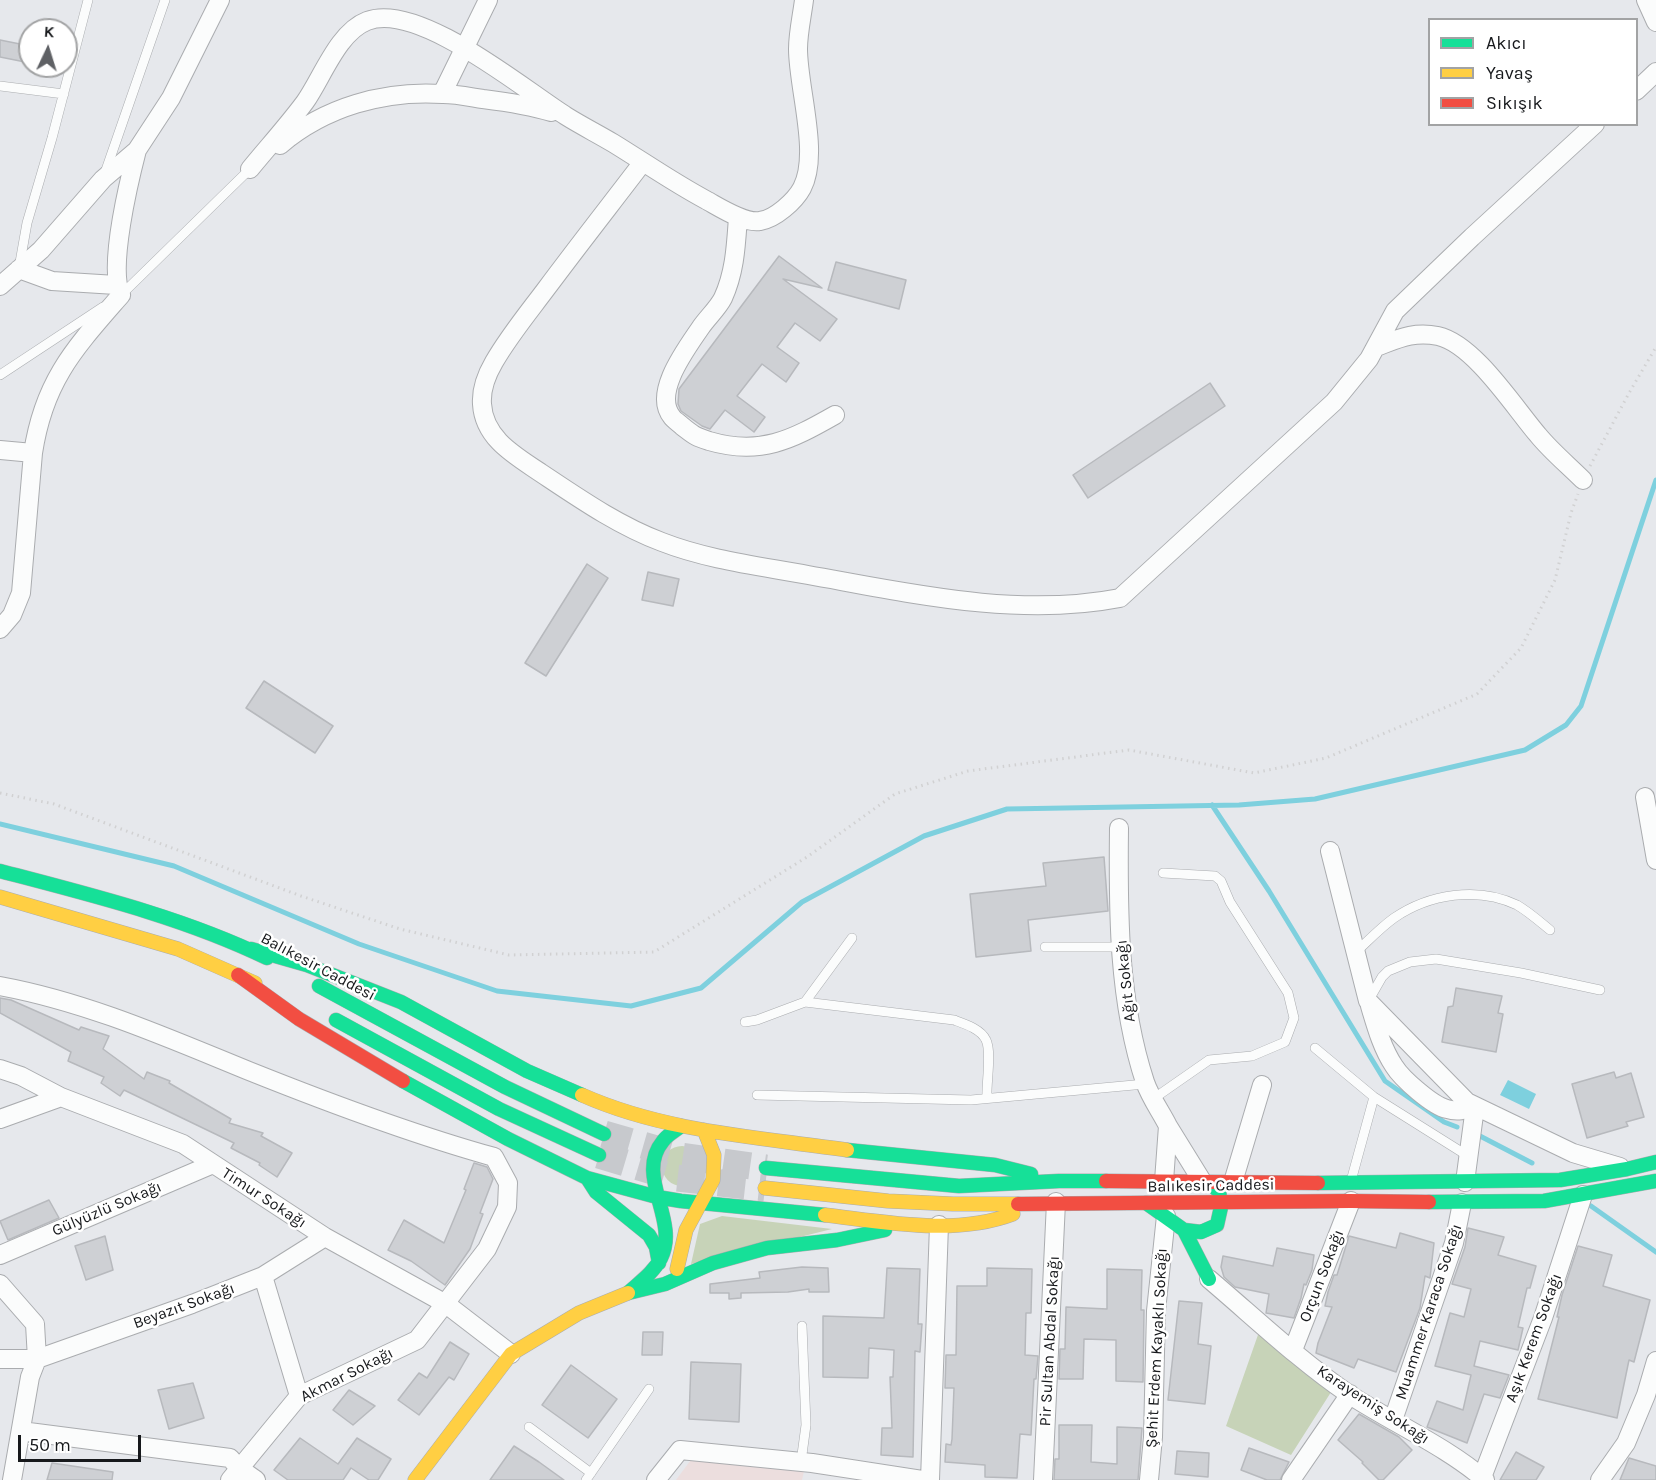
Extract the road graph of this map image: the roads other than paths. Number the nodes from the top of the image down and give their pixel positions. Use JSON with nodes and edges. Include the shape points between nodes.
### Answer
{"nodes":[{"id":1,"x":88,"y":0,"type":"edge"},
{"id":2,"x":165,"y":0,"type":"edge"},
{"id":3,"x":220,"y":0,"type":"edge"},
{"id":4,"x":488,"y":0,"type":"edge"},
{"id":5,"x":804,"y":0,"type":"edge"},
{"id":6,"x":1646,"y":0,"type":"edge"},
{"id":7,"x":1656,"y":22,"type":"edge"},
{"id":8,"x":465,"y":48,"type":"junction"},
{"id":9,"x":1656,"y":72,"type":"edge"},
{"id":10,"x":0,"y":86,"type":"edge"},
{"id":11,"x":1638,"y":89,"type":"edge"},
{"id":12,"x":64,"y":94,"type":"junction"},
{"id":13,"x":442,"y":94,"type":"junction"},
{"id":14,"x":567,"y":117,"type":"junction"},
{"id":15,"x":1594,"y":126,"type":"edge"},
{"id":16,"x":137,"y":150,"type":"junction"},
{"id":17,"x":643,"y":162,"type":"junction"},
{"id":18,"x":250,"y":169,"type":"junction"},
{"id":19,"x":103,"y":179,"type":"junction"},
{"id":20,"x":738,"y":217,"type":"junction"},
{"id":21,"x":19,"y":269,"type":"junction"},
{"id":22,"x":0,"y":285,"type":"edge"},
{"id":23,"x":118,"y":290,"type":"junction"},
{"id":24,"x":1376,"y":347,"type":"junction"},
{"id":25,"x":0,"y":375,"type":"edge"},
{"id":26,"x":835,"y":415,"type":"dead end"},
{"id":27,"x":0,"y":450,"type":"edge"},
{"id":28,"x":33,"y":453,"type":"junction"},
{"id":29,"x":1583,"y":480,"type":"road end"},
{"id":30,"x":0,"y":629,"type":"edge"},
{"id":31,"x":1645,"y":797,"type":"dead end"},
{"id":32,"x":1119,"y":828,"type":"dead end"},
{"id":33,"x":1330,"y":851,"type":"dead end"},
{"id":34,"x":1656,"y":860,"type":"edge"},
{"id":35,"x":0,"y":871,"type":"edge"},
{"id":36,"x":1163,"y":873,"type":"dead end"},
{"id":37,"x":0,"y":897,"type":"edge"},
{"id":38,"x":1550,"y":930,"type":"dead end"},
{"id":39,"x":852,"y":938,"type":"dead end"},
{"id":40,"x":1045,"y":947,"type":"dead end"},
{"id":41,"x":1122,"y":947,"type":"junction"},
{"id":42,"x":251,"y":949,"type":"junction"},
{"id":43,"x":1356,"y":952,"type":"junction"},
{"id":44,"x":238,"y":975,"type":"junction"},
{"id":45,"x":0,"y":986,"type":"edge"},
{"id":46,"x":1600,"y":990,"type":"dead end"},
{"id":47,"x":1368,"y":1000,"type":"junction"},
{"id":48,"x":805,"y":1002,"type":"junction"},
{"id":49,"x":302,"y":1005,"type":"dead end"},
{"id":50,"x":323,"y":1015,"type":"dead end"},
{"id":51,"x":745,"y":1022,"type":"dead end"},
{"id":52,"x":1315,"y":1048,"type":"dead end"},
{"id":53,"x":0,"y":1069,"type":"edge"},
{"id":54,"x":1262,"y":1085,"type":"dead end"},
{"id":55,"x":1149,"y":1091,"type":"junction"},
{"id":56,"x":757,"y":1095,"type":"dead end"},
{"id":57,"x":61,"y":1097,"type":"junction"},
{"id":58,"x":1374,"y":1097,"type":"junction"},
{"id":59,"x":987,"y":1098,"type":"junction"},
{"id":60,"x":1474,"y":1107,"type":"junction"},
{"id":61,"x":0,"y":1119,"type":"edge"},
{"id":62,"x":681,"y":1126,"type":"junction"},
{"id":63,"x":1168,"y":1126,"type":"junction"},
{"id":64,"x":704,"y":1130,"type":"junction"},
{"id":65,"x":604,"y":1134,"type":"tunnel mouth"},
{"id":66,"x":599,"y":1155,"type":"tunnel mouth"},
{"id":67,"x":1468,"y":1156,"type":"junction"},
{"id":68,"x":1656,"y":1162,"type":"edge"},
{"id":69,"x":213,"y":1164,"type":"junction"},
{"id":70,"x":766,"y":1168,"type":"tunnel mouth"},
{"id":71,"x":1627,"y":1169,"type":"junction"},
{"id":72,"x":587,"y":1178,"type":"junction"},
{"id":73,"x":1059,"y":1181,"type":"junction"},
{"id":74,"x":1164,"y":1181,"type":"junction"},
{"id":75,"x":1202,"y":1181,"type":"junction"},
{"id":76,"x":1656,"y":1181,"type":"edge"},
{"id":77,"x":1233,"y":1182,"type":"junction"},
{"id":78,"x":1465,"y":1182,"type":"junction"},
{"id":79,"x":1351,"y":1183,"type":"junction"},
{"id":80,"x":765,"y":1188,"type":"tunnel mouth"},
{"id":81,"x":1583,"y":1195,"type":"junction"},
{"id":82,"x":657,"y":1197,"type":"junction"},
{"id":83,"x":1350,"y":1201,"type":"junction"},
{"id":84,"x":1056,"y":1202,"type":"junction"},
{"id":85,"x":701,"y":1203,"type":"junction"},
{"id":86,"x":1146,"y":1203,"type":"junction"},
{"id":87,"x":1222,"y":1203,"type":"junction"},
{"id":88,"x":1462,"y":1203,"type":"junction"},
{"id":89,"x":1027,"y":1205,"type":"junction"},
{"id":90,"x":1166,"y":1216,"type":"junction"},
{"id":91,"x":908,"y":1225,"type":"junction"},
{"id":92,"x":939,"y":1225,"type":"junction"},
{"id":93,"x":1217,"y":1225,"type":"junction"},
{"id":94,"x":1184,"y":1230,"type":"junction"},
{"id":95,"x":325,"y":1237,"type":"junction"},
{"id":96,"x":0,"y":1255,"type":"edge"},
{"id":97,"x":659,"y":1263,"type":"junction"},
{"id":98,"x":263,"y":1276,"type":"junction"},
{"id":99,"x":1209,"y":1279,"type":"junction"},
{"id":100,"x":0,"y":1284,"type":"edge"},
{"id":101,"x":665,"y":1284,"type":"junction"},
{"id":102,"x":628,"y":1293,"type":"junction"},
{"id":103,"x":446,"y":1304,"type":"junction"},
{"id":104,"x":802,"y":1326,"type":"dead end"},
{"id":105,"x":1293,"y":1350,"type":"junction"},
{"id":106,"x":511,"y":1354,"type":"junction"},
{"id":107,"x":0,"y":1359,"type":"edge"},
{"id":108,"x":37,"y":1359,"type":"junction"},
{"id":109,"x":1656,"y":1361,"type":"edge"},
{"id":110,"x":649,"y":1389,"type":"dead end"},
{"id":111,"x":1350,"y":1394,"type":"junction"},
{"id":112,"x":299,"y":1396,"type":"junction"},
{"id":113,"x":1393,"y":1420,"type":"junction"},
{"id":114,"x":529,"y":1427,"type":"dead end"},
{"id":115,"x":21,"y":1431,"type":"junction"},
{"id":116,"x":808,"y":1468,"type":"edge"},
{"id":117,"x":234,"y":1474,"type":"edge"},
{"id":118,"x":588,"y":1476,"type":"edge"},
{"id":119,"x":1483,"y":1479,"type":"edge"},
{"id":120,"x":12,"y":1480,"type":"edge"},
{"id":121,"x":256,"y":1480,"type":"edge"},
{"id":122,"x":416,"y":1480,"type":"edge"},
{"id":123,"x":656,"y":1480,"type":"edge"},
{"id":124,"x":922,"y":1480,"type":"edge"},
{"id":125,"x":930,"y":1480,"type":"edge"},
{"id":126,"x":1043,"y":1480,"type":"edge"},
{"id":127,"x":1149,"y":1480,"type":"edge"},
{"id":128,"x":1292,"y":1480,"type":"edge"},
{"id":129,"x":1600,"y":1480,"type":"edge"}],
"edges":[{"from":1,"to":12,"type":"lane"},
{"from":2,"to":19,"type":"lane"},
{"from":3,"to":16,"type":"street","via":[[171,98]]},
{"from":4,"to":8,"type":"street"},
{"from":5,"to":20,"type":"street","via":[[798,50],[809,162],[802,188],[784,209],[759,222]]},
{"from":6,"to":7,"type":"street"},
{"from":8,"to":13,"type":"street"},
{"from":8,"to":14,"type":"street"},
{"from":8,"to":18,"type":"street","via":[[398,20],[381,18],[357,26],[344,38],[305,101]]},
{"from":9,"to":11,"type":"street"},
{"from":10,"to":12,"type":"lane"},
{"from":12,"to":21,"type":"lane","via":[[27,223]]},
{"from":13,"to":14,"type":"street","via":[[517,103]]},
{"from":13,"to":18,"type":"street","via":[[389,96],[349,106],[311,122]]},
{"from":14,"to":17,"type":"street"},
{"from":15,"to":24,"type":"street","via":[[1395,311]]},
{"from":16,"to":19,"type":"street"},
{"from":16,"to":23,"type":"street","via":[[123,210]]},
{"from":17,"to":20,"type":"street"},
{"from":17,"to":24,"type":"street","via":[[504,345],[483,386],[482,405],[486,423],[510,452],[634,531],[700,554],[891,590],[994,604],[1088,604],[1120,598],[1334,402]]},
{"from":18,"to":23,"type":"lane"},
{"from":19,"to":21,"type":"street","via":[[58,232]]},
{"from":20,"to":26,"type":"street","via":[[735,265],[723,300],[668,381],[665,401],[671,416],[694,437],[747,448],[780,442]]},
{"from":21,"to":22,"type":"street"},
{"from":21,"to":23,"type":"street","via":[[52,281]]},
{"from":23,"to":25,"type":"lane"},
{"from":23,"to":28,"type":"street","via":[[55,380]]},
{"from":24,"to":29,"type":"street","via":[[1413,333],[1439,336],[1454,343],[1481,365],[1539,437]]},
{"from":27,"to":28,"type":"street"},
{"from":28,"to":30,"type":"street","via":[[21,593],[12,615]]},
{"from":31,"to":34,"type":"street"},
{"from":32,"to":41,"type":"street","name":"Ağıt Sokağı"},
{"from":33,"to":43,"type":"street"},
{"from":35,"to":42,"type":"main road","name":"Balıkesir Caddesi","via":[[185,924]]},
{"from":36,"to":55,"type":"lane","via":[[1215,876],[1221,881],[1230,902],[1288,993],[1294,1018],[1285,1042],[1252,1056],[1209,1060]]},
{"from":37,"to":44,"type":"main road","via":[[178,949]]},
{"from":38,"to":43,"type":"lane","via":[[1529,912],[1504,900],[1460,895],[1406,911]]},
{"from":39,"to":48,"type":"lane"},
{"from":40,"to":41,"type":"lane"},
{"from":41,"to":55,"type":"street","name":"Ağıt Sokağı","via":[[1128,1017]]},
{"from":42,"to":62,"type":"main road","via":[[307,965],[401,1002],[527,1071],[597,1102]]},
{"from":42,"to":65,"type":"main road","name":"Balıkesir Caddesi","via":[[505,1087]]},
{"from":43,"to":47,"type":"street"},
{"from":44,"to":49,"type":"main road"},
{"from":44,"to":72,"type":"main road","via":[[299,1019],[402,1080]]},
{"from":45,"to":103,"type":"street","name":"Akmar Sokağı","via":[[118,1020],[342,1107],[494,1156],[508,1183],[507,1207],[487,1250]]},
{"from":46,"to":47,"type":"lane","via":[[1436,959],[1410,962],[1388,971]]},
{"from":47,"to":60,"type":"street"},
{"from":47,"to":60,"type":"street","via":[[1394,1067],[1415,1089],[1446,1109],[1461,1111]]},
{"from":48,"to":51,"type":"lane"},
{"from":48,"to":59,"type":"lane","via":[[966,1024],[986,1040]]},
{"from":50,"to":66,"type":"main road","via":[[500,1109]]},
{"from":52,"to":58,"type":"lane"},
{"from":53,"to":57,"type":"street","name":"Timur Sokağı"},
{"from":54,"to":77,"type":"street"},
{"from":55,"to":59,"type":"lane"},
{"from":55,"to":63,"type":"street","name":"Ağıt Sokağı"},
{"from":56,"to":59,"type":"lane"},
{"from":57,"to":61,"type":"street"},
{"from":57,"to":69,"type":"street","name":"Timur Sokağı","via":[[183,1144]]},
{"from":58,"to":67,"type":"lane"},
{"from":58,"to":79,"type":"lane"},
{"from":60,"to":67,"type":"street"},
{"from":60,"to":71,"type":"street","via":[[1573,1153]]},
{"from":62,"to":64,"type":"main road"},
{"from":62,"to":82,"type":"main road","via":[[655,1152],[653,1175]]},
{"from":63,"to":74,"type":"street"},
{"from":63,"to":75,"type":"street","name":"Ağıt Sokağı"},
{"from":64,"to":73,"type":"main road","via":[[876,1154],[996,1165]]},
{"from":64,"to":85,"type":"main road","via":[[714,1155],[714,1168]]},
{"from":67,"to":78,"type":"street"},
{"from":68,"to":71,"type":"main road","name":"Balıkesir Caddesi"},
{"from":69,"to":95,"type":"street","name":"Timur Sokağı"},
{"from":69,"to":96,"type":"street","name":"Gülyüzlü Sokağı"},
{"from":70,"to":73,"type":"main road","name":"Balıkesir Caddesi","via":[[959,1186]]},
{"from":71,"to":78,"type":"main road","name":"Balıkesir Caddesi","via":[[1560,1180]]},
{"from":72,"to":82,"type":"main road"},
{"from":72,"to":97,"type":"main road","via":[[596,1192],[649,1235]]},
{"from":73,"to":74,"type":"main road","name":"Balıkesir Caddesi"},
{"from":74,"to":75,"type":"main road","name":"Balıkesir Caddesi"},
{"from":75,"to":77,"type":"main road","name":"Balıkesir Caddesi"},
{"from":75,"to":87,"type":"main road","via":[[1219,1190]]},
{"from":76,"to":81,"type":"main road","name":"Balıkesir Caddesi"},
{"from":77,"to":79,"type":"main road","name":"Balıkesir Caddesi"},
{"from":78,"to":79,"type":"main road","name":"Balıkesir Caddesi"},
{"from":80,"to":89,"type":"main road","name":"Balıkesir Caddesi","via":[[888,1201]]},
{"from":81,"to":88,"type":"main road","name":"Balıkesir Caddesi","via":[[1544,1201]]},
{"from":81,"to":119,"type":"street","name":"Aşık Kerem Sokağı","via":[[1543,1318]]},
{"from":82,"to":85,"type":"main road"},
{"from":82,"to":97,"type":"main road","via":[[667,1227]]},
{"from":83,"to":87,"type":"main road","name":"Balıkesir Caddesi"},
{"from":83,"to":88,"type":"main road","name":"Balıkesir Caddesi"},
{"from":83,"to":105,"type":"street","name":"Orçun Sokağı"},
{"from":84,"to":86,"type":"main road","name":"Balıkesir Caddesi"},
{"from":84,"to":89,"type":"main road","name":"Balıkesir Caddesi"},
{"from":84,"to":126,"type":"street","name":"Pir Sultan Abdal Sokağı"},
{"from":85,"to":91,"type":"main road"},
{"from":85,"to":101,"type":"main road","via":[[682,1242],[677,1269]]},
{"from":86,"to":87,"type":"main road","name":"Balıkesir Caddesi"},
{"from":86,"to":90,"type":"main road"},
{"from":87,"to":93,"type":"main road"},
{"from":88,"to":113,"type":"street","name":"Muammer Karaca Sokağı","via":[[1454,1243]]},
{"from":89,"to":92,"type":"main road","via":[[997,1220]]},
{"from":90,"to":94,"type":"main road"},
{"from":90,"to":127,"type":"street","name":"Şehit Erdem Kayaklı Sokağı","via":[[1156,1311]]},
{"from":91,"to":92,"type":"main road"},
{"from":91,"to":101,"type":"main road","via":[[837,1240],[767,1248],[713,1263]]},
{"from":92,"to":125,"type":"street"},
{"from":93,"to":94,"type":"main road","via":[[1201,1232]]},
{"from":93,"to":99,"type":"main road"},
{"from":94,"to":99,"type":"main road"},
{"from":95,"to":98,"type":"street","name":"Beyazıt Sokağı"},
{"from":95,"to":103,"type":"street","name":"Timur Sokağı"},
{"from":97,"to":102,"type":"main road"},
{"from":98,"to":108,"type":"street","name":"Beyazıt Sokağı"},
{"from":98,"to":112,"type":"street"},
{"from":99,"to":105,"type":"street","name":"Karayemiş Sokağı"},
{"from":100,"to":108,"type":"street","via":[[35,1324]]},
{"from":101,"to":102,"type":"main road"},
{"from":102,"to":106,"type":"main road","via":[[579,1313]]},
{"from":103,"to":106,"type":"street","name":"Timur Sokağı"},
{"from":103,"to":112,"type":"street","name":"Akmar Sokağı","via":[[417,1340]]},
{"from":104,"to":116,"type":"lane"},
{"from":105,"to":111,"type":"street","name":"Karayemiş Sokağı"},
{"from":106,"to":122,"type":"main road"},
{"from":107,"to":108,"type":"street","name":"Beyazıt Sokağı"},
{"from":108,"to":115,"type":"street"},
{"from":109,"to":129,"type":"street","via":[[1626,1443]]},
{"from":110,"to":118,"type":"lane"},
{"from":111,"to":113,"type":"street","name":"Karayemiş Sokağı"},
{"from":111,"to":128,"type":"street"},
{"from":112,"to":117,"type":"street","name":"Akmar Sokağı"},
{"from":113,"to":119,"type":"street","name":"Karayemiş Sokağı"},
{"from":114,"to":118,"type":"lane"},
{"from":115,"to":117,"type":"street","via":[[230,1458]]},
{"from":115,"to":120,"type":"street"},
{"from":116,"to":123,"type":"street","via":[[680,1450]]},
{"from":116,"to":124,"type":"street"},
{"from":117,"to":121,"type":"street"}]}
